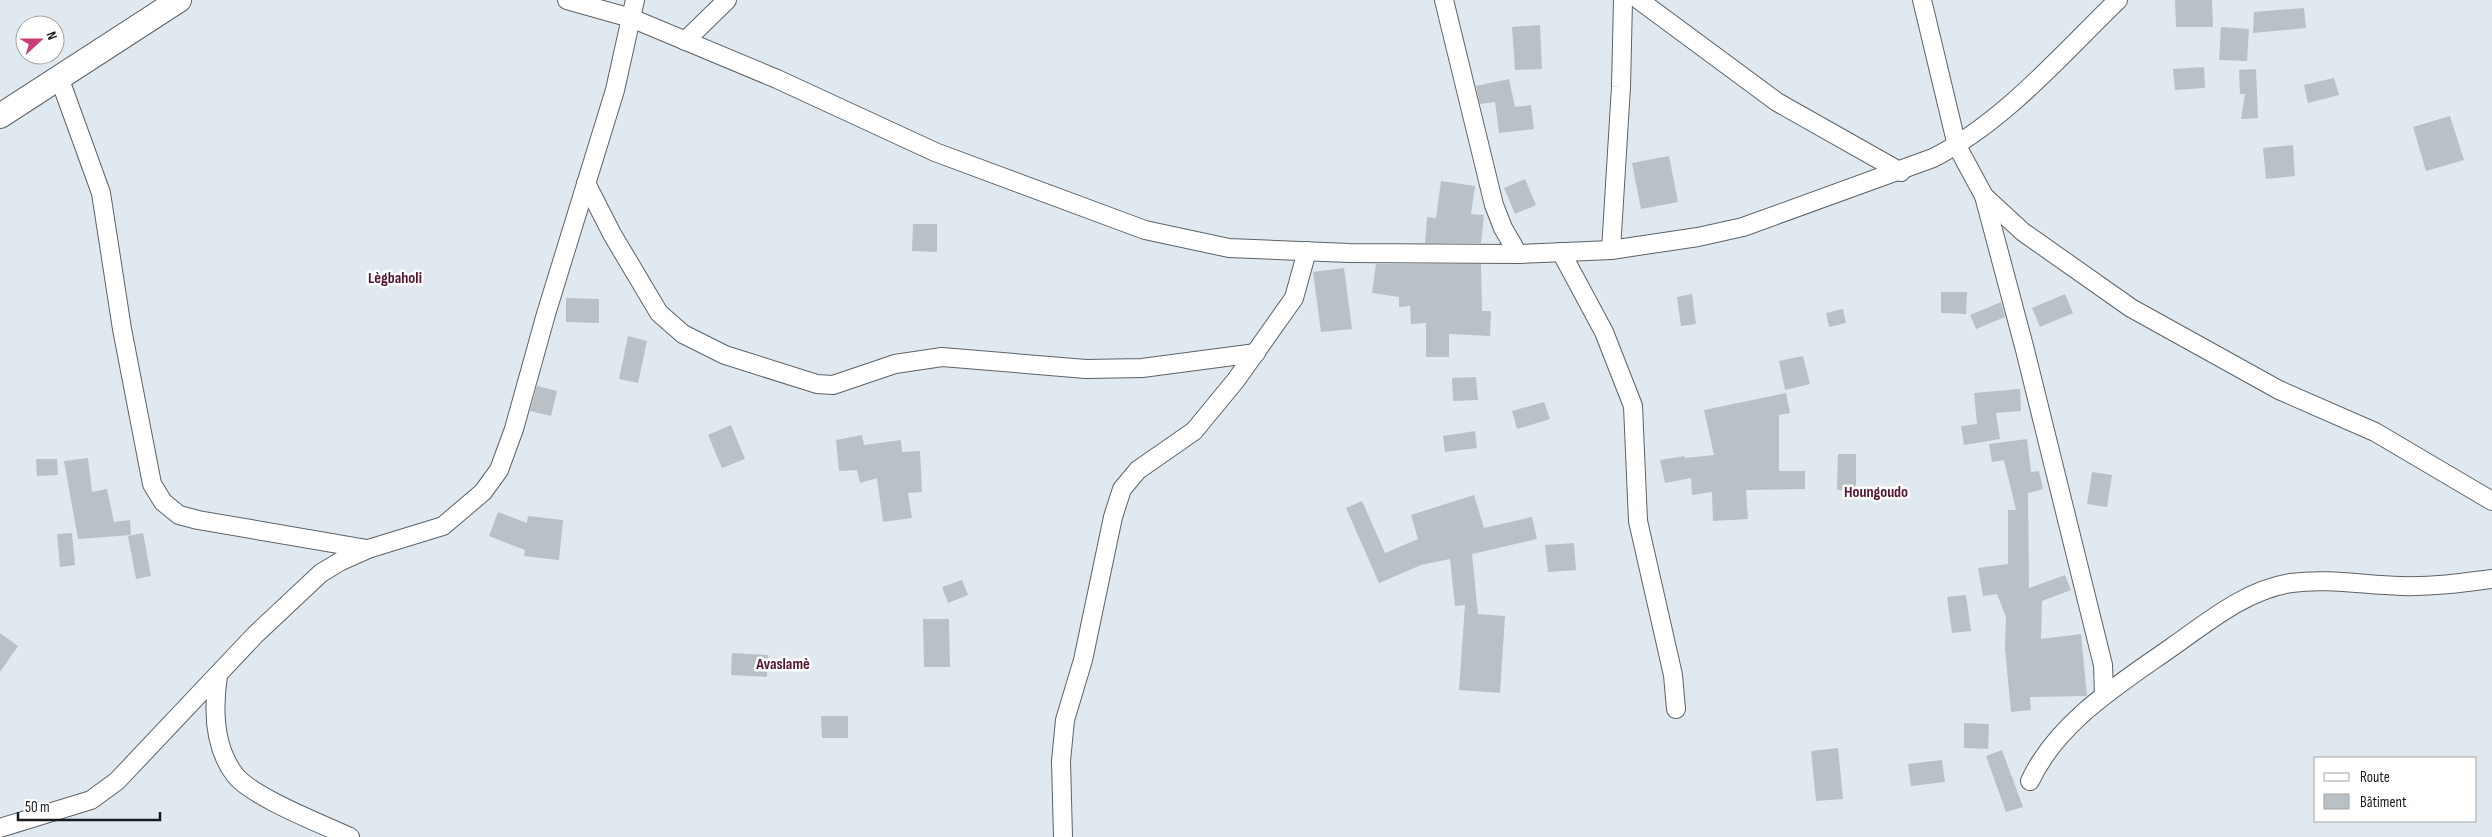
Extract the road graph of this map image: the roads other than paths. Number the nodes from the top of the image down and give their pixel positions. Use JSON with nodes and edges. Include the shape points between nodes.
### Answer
{"nodes":[{"id":1,"x":179,"y":0,"type":"edge"},
{"id":2,"x":567,"y":0,"type":"edge"},
{"id":3,"x":634,"y":0,"type":"edge"},
{"id":4,"x":727,"y":0,"type":"edge"},
{"id":5,"x":1444,"y":0,"type":"edge"},
{"id":6,"x":1623,"y":0,"type":"edge"},
{"id":7,"x":1639,"y":0,"type":"edge"},
{"id":8,"x":1922,"y":0,"type":"edge"},
{"id":9,"x":2118,"y":0,"type":"edge"},
{"id":10,"x":631,"y":18,"type":"junction"},
{"id":11,"x":685,"y":41,"type":"junction"},
{"id":12,"x":59,"y":77,"type":"junction"},
{"id":13,"x":0,"y":116,"type":"edge"},
{"id":14,"x":1957,"y":146,"type":"junction"},
{"id":15,"x":1901,"y":172,"type":"junction"},
{"id":16,"x":586,"y":183,"type":"junction"},
{"id":17,"x":1984,"y":196,"type":"junction"},
{"id":18,"x":1611,"y":250,"type":"junction"},
{"id":19,"x":1307,"y":251,"type":"junction"},
{"id":20,"x":1561,"y":252,"type":"junction"},
{"id":21,"x":1518,"y":254,"type":"junction"},
{"id":22,"x":1256,"y":353,"type":"junction"},
{"id":23,"x":2492,"y":501,"type":"edge"},
{"id":24,"x":368,"y":550,"type":"junction"},
{"id":25,"x":2492,"y":580,"type":"edge"},
{"id":26,"x":218,"y":676,"type":"junction"},
{"id":27,"x":2104,"y":694,"type":"junction"},
{"id":28,"x":1676,"y":710,"type":"dead end"},
{"id":29,"x":2030,"y":781,"type":"dead end"},
{"id":30,"x":0,"y":828,"type":"edge"},
{"id":31,"x":350,"y":837,"type":"edge"},
{"id":32,"x":1063,"y":837,"type":"edge"}],
"edges":[{"from":1,"to":12,"type":"street"},
{"from":2,"to":10,"type":"street"},
{"from":3,"to":10,"type":"street"},
{"from":4,"to":11,"type":"street"},
{"from":5,"to":21,"type":"street","via":[[1494,204]]},
{"from":6,"to":18,"type":"street"},
{"from":7,"to":15,"type":"street","via":[[1777,102]]},
{"from":8,"to":14,"type":"street"},
{"from":9,"to":14,"type":"street","via":[[1990,123]]},
{"from":10,"to":11,"type":"street"},
{"from":10,"to":16,"type":"street","via":[[615,90]]},
{"from":11,"to":19,"type":"street","via":[[777,79],[935,152],[1145,230],[1228,248]]},
{"from":12,"to":13,"type":"street"},
{"from":12,"to":24,"type":"street","via":[[100,193],[146,460],[152,484],[162,502],[179,515],[198,520]]},
{"from":14,"to":15,"type":"street"},
{"from":14,"to":17,"type":"street"},
{"from":15,"to":18,"type":"street","via":[[1835,192],[1743,227]]},
{"from":16,"to":22,"type":"street","via":[[659,313],[683,334],[725,355],[817,384],[833,385],[895,364],[942,357],[1086,369],[1142,368]]},
{"from":16,"to":24,"type":"street","via":[[499,470],[483,492],[443,526]]},
{"from":17,"to":23,"type":"street","via":[[2023,232],[2131,308],[2279,390],[2374,432]]},
{"from":17,"to":27,"type":"street","via":[[2102,666]]},
{"from":18,"to":20,"type":"street"},
{"from":19,"to":21,"type":"street"},
{"from":19,"to":22,"type":"street","via":[[1294,298]]},
{"from":20,"to":21,"type":"street"},
{"from":20,"to":28,"type":"street","via":[[1604,332],[1633,406],[1638,521],[1673,675]]},
{"from":22,"to":32,"type":"street","via":[[1194,431],[1138,470],[1122,489],[1083,660],[1065,720],[1061,761]]},
{"from":24,"to":26,"type":"street","via":[[321,573],[255,635]]},
{"from":25,"to":27,"type":"street","via":[[2402,586],[2318,580],[2265,588],[2214,617]]},
{"from":26,"to":30,"type":"street","via":[[117,781],[92,800]]},
{"from":26,"to":31,"type":"street","via":[[214,722],[235,775],[259,794]]},
{"from":27,"to":29,"type":"street","via":[[2038,763]]}]}
